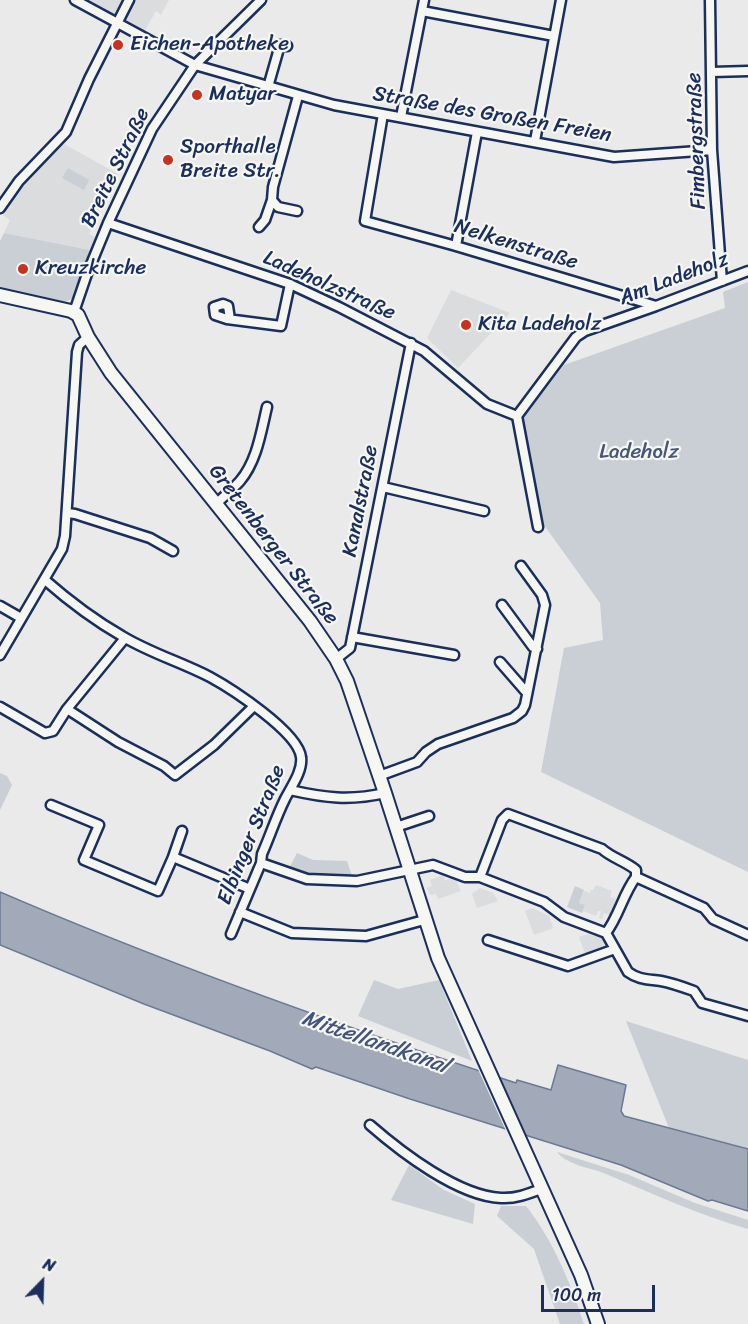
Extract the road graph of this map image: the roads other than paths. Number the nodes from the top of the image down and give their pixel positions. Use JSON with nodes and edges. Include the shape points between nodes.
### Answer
{"nodes":[{"id":1,"x":75,"y":0,"type":"edge"},
{"id":2,"x":129,"y":0,"type":"edge"},
{"id":3,"x":261,"y":0,"type":"edge"},
{"id":4,"x":424,"y":0,"type":"edge"},
{"id":5,"x":561,"y":0,"type":"edge"},
{"id":6,"x":710,"y":0,"type":"edge"},
{"id":7,"x":422,"y":11,"type":"junction"},
{"id":8,"x":117,"y":23,"type":"junction"},
{"id":9,"x":554,"y":36,"type":"junction"},
{"id":10,"x":287,"y":46,"type":"dead end"},
{"id":11,"x":195,"y":65,"type":"junction"},
{"id":12,"x":748,"y":70,"type":"edge"},
{"id":13,"x":712,"y":72,"type":"junction"},
{"id":14,"x":268,"y":87,"type":"junction"},
{"id":15,"x":298,"y":96,"type":"junction"},
{"id":16,"x":383,"y":114,"type":"junction"},
{"id":17,"x":401,"y":117,"type":"junction"},
{"id":18,"x":477,"y":132,"type":"junction"},
{"id":19,"x":535,"y":141,"type":"junction"},
{"id":20,"x":712,"y":150,"type":"junction"},
{"id":21,"x":272,"y":200,"type":"junction"},
{"id":22,"x":0,"y":208,"type":"edge"},
{"id":23,"x":297,"y":211,"type":"dead end"},
{"id":24,"x":108,"y":223,"type":"junction"},
{"id":25,"x":259,"y":228,"type":"dead end"},
{"id":26,"x":456,"y":246,"type":"junction"},
{"id":27,"x":748,"y":271,"type":"edge"},
{"id":28,"x":722,"y":281,"type":"junction"},
{"id":29,"x":290,"y":284,"type":"junction"},
{"id":30,"x":0,"y":295,"type":"edge"},
{"id":31,"x":656,"y":306,"type":"junction"},
{"id":32,"x":75,"y":312,"type":"junction"},
{"id":33,"x":231,"y":319,"type":"dead end"},
{"id":34,"x":88,"y":337,"type":"junction"},
{"id":35,"x":411,"y":343,"type":"junction"},
{"id":36,"x":267,"y":407,"type":"dead end"},
{"id":37,"x":517,"y":416,"type":"junction"},
{"id":38,"x":383,"y":486,"type":"junction"},
{"id":39,"x":216,"y":504,"type":"junction"},
{"id":40,"x":484,"y":511,"type":"dead end"},
{"id":41,"x":67,"y":513,"type":"junction"},
{"id":42,"x":538,"y":527,"type":"dead end"},
{"id":43,"x":173,"y":551,"type":"dead end"},
{"id":44,"x":521,"y":566,"type":"dead end"},
{"id":45,"x":45,"y":580,"type":"junction"},
{"id":46,"x":502,"y":605,"type":"dead end"},
{"id":47,"x":0,"y":606,"type":"edge"},
{"id":48,"x":21,"y":618,"type":"junction"},
{"id":49,"x":352,"y":637,"type":"junction"},
{"id":50,"x":125,"y":638,"type":"junction"},
{"id":51,"x":537,"y":649,"type":"junction"},
{"id":52,"x":0,"y":655,"type":"edge"},
{"id":53,"x":454,"y":655,"type":"dead end"},
{"id":54,"x":336,"y":659,"type":"junction"},
{"id":55,"x":500,"y":662,"type":"dead end"},
{"id":56,"x":527,"y":693,"type":"junction"},
{"id":57,"x":254,"y":706,"type":"junction"},
{"id":58,"x":0,"y":707,"type":"edge"},
{"id":59,"x":68,"y":710,"type":"junction"},
{"id":60,"x":380,"y":776,"type":"junction"},
{"id":61,"x":290,"y":790,"type":"junction"},
{"id":62,"x":385,"y":794,"type":"junction"},
{"id":63,"x":51,"y":805,"type":"dead end"},
{"id":64,"x":429,"y":816,"type":"dead end"},
{"id":65,"x":396,"y":827,"type":"junction"},
{"id":66,"x":182,"y":831,"type":"dead end"},
{"id":67,"x":173,"y":857,"type":"junction"},
{"id":68,"x":261,"y":862,"type":"junction"},
{"id":69,"x":409,"y":870,"type":"junction"},
{"id":70,"x":480,"y":877,"type":"junction"},
{"id":71,"x":636,"y":877,"type":"junction"},
{"id":72,"x":250,"y":889,"type":"junction"},
{"id":73,"x":240,"y":912,"type":"junction"},
{"id":74,"x":424,"y":920,"type":"junction"},
{"id":75,"x":606,"y":933,"type":"junction"},
{"id":76,"x":231,"y":934,"type":"dead end"},
{"id":77,"x":748,"y":935,"type":"edge"},
{"id":78,"x":488,"y":940,"type":"dead end"},
{"id":79,"x":615,"y":949,"type":"junction"},
{"id":80,"x":748,"y":1016,"type":"edge"},
{"id":81,"x":370,"y":1125,"type":"dead end"},
{"id":82,"x":541,"y":1189,"type":"junction"},
{"id":83,"x":598,"y":1324,"type":"edge"}],
"edges":[{"from":1,"to":8,"type":"street","name":"Straße des Großen Freien"},
{"from":2,"to":8,"type":"street"},
{"from":3,"to":11,"type":"street","name":"Breite Straße"},
{"from":4,"to":7,"type":"street"},
{"from":5,"to":9,"type":"street"},
{"from":6,"to":13,"type":"street","name":"Fimbergstraße"},
{"from":7,"to":9,"type":"street"},
{"from":7,"to":17,"type":"street"},
{"from":8,"to":11,"type":"street","name":"Straße des Großen Freien"},
{"from":8,"to":22,"type":"street","via":[[66,132],[19,181]]},
{"from":9,"to":19,"type":"street"},
{"from":10,"to":14,"type":"street","via":[[280,45]]},
{"from":11,"to":14,"type":"street","name":"Straße des Großen Freien"},
{"from":11,"to":24,"type":"street","name":"Breite Straße","via":[[152,129]]},
{"from":12,"to":13,"type":"street"},
{"from":13,"to":20,"type":"street","name":"Fimbergstraße"},
{"from":14,"to":15,"type":"street","name":"Straße des Großen Freien"},
{"from":15,"to":16,"type":"street","name":"Straße des Großen Freien"},
{"from":15,"to":21,"type":"street"},
{"from":16,"to":17,"type":"street","name":"Straße des Großen Freien"},
{"from":16,"to":26,"type":"street","name":"Nelkenstraße","via":[[365,221]]},
{"from":17,"to":18,"type":"street","name":"Straße des Großen Freien"},
{"from":18,"to":19,"type":"street","name":"Straße des Großen Freien"},
{"from":18,"to":26,"type":"street"},
{"from":19,"to":20,"type":"street","name":"Straße des Großen Freien","via":[[614,157]]},
{"from":20,"to":28,"type":"street","name":"Fimbergstraße"},
{"from":21,"to":23,"type":"street","via":[[278,207]]},
{"from":21,"to":25,"type":"street"},
{"from":24,"to":29,"type":"street","name":"Ladeholzstraße"},
{"from":24,"to":32,"type":"street","name":"Breite Straße"},
{"from":26,"to":31,"type":"street","name":"Nelkenstraße"},
{"from":27,"to":28,"type":"street","name":"Am Ladeholz"},
{"from":28,"to":31,"type":"street","name":"Am Ladeholz"},
{"from":29,"to":33,"type":"street","via":[[281,326]]},
{"from":29,"to":35,"type":"street","name":"Ladeholzstraße"},
{"from":30,"to":32,"type":"main road"},
{"from":31,"to":37,"type":"street","name":"Am Ladeholz","via":[[576,337]]},
{"from":32,"to":34,"type":"main road","name":"Gretenberger Straße"},
{"from":34,"to":39,"type":"main road","name":"Gretenberger Straße","via":[[111,373]]},
{"from":34,"to":41,"type":"street","via":[[77,352]]},
{"from":35,"to":37,"type":"street","name":"Ladeholzstraße","via":[[487,404]]},
{"from":35,"to":38,"type":"street","name":"Kanalstraße"},
{"from":36,"to":39,"type":"street","via":[[253,460],[239,482]]},
{"from":37,"to":42,"type":"street"},
{"from":38,"to":40,"type":"street"},
{"from":38,"to":49,"type":"street","name":"Kanalstraße"},
{"from":39,"to":54,"type":"main road","name":"Gretenberger Straße"},
{"from":41,"to":43,"type":"street","via":[[150,538]]},
{"from":41,"to":45,"type":"street","via":[[62,549]]},
{"from":44,"to":51,"type":"street","via":[[544,605]]},
{"from":45,"to":48,"type":"street"},
{"from":45,"to":50,"type":"street"},
{"from":46,"to":51,"type":"street"},
{"from":47,"to":48,"type":"street"},
{"from":48,"to":52,"type":"street"},
{"from":49,"to":53,"type":"street"},
{"from":49,"to":54,"type":"street","name":"Kanalstraße","via":[[350,648]]},
{"from":50,"to":57,"type":"street","via":[[211,678]]},
{"from":50,"to":59,"type":"street"},
{"from":51,"to":56,"type":"street"},
{"from":54,"to":60,"type":"main road","name":"Gretenberger Straße"},
{"from":55,"to":56,"type":"street"},
{"from":56,"to":60,"type":"street","via":[[522,711],[513,718],[438,744],[417,762]]},
{"from":57,"to":59,"type":"street","via":[[214,745],[175,775]]},
{"from":57,"to":61,"type":"street","name":"Elbinger Straße","via":[[299,750],[302,759]]},
{"from":58,"to":59,"type":"street","via":[[45,733],[53,731]]},
{"from":60,"to":62,"type":"main road","name":"Gretenberger Straße"},
{"from":61,"to":62,"type":"street","via":[[357,799]]},
{"from":61,"to":68,"type":"street","name":"Elbinger Straße"},
{"from":62,"to":65,"type":"main road","name":"Gretenberger Straße"},
{"from":63,"to":67,"type":"street","via":[[99,825],[84,860],[158,891]]},
{"from":64,"to":65,"type":"street"},
{"from":65,"to":69,"type":"main road","name":"Gretenberger Straße"},
{"from":66,"to":67,"type":"street"},
{"from":67,"to":72,"type":"street"},
{"from":68,"to":69,"type":"street","via":[[307,879],[357,881]]},
{"from":68,"to":72,"type":"street","name":"Elbinger Straße"},
{"from":69,"to":70,"type":"street","via":[[433,865],[465,877]]},
{"from":69,"to":74,"type":"main road","name":"Gretenberger Straße"},
{"from":70,"to":71,"type":"street","via":[[502,820],[512,814],[602,849],[627,862],[636,870]]},
{"from":70,"to":75,"type":"street","via":[[544,902],[564,917]]},
{"from":71,"to":75,"type":"street"},
{"from":71,"to":77,"type":"street","via":[[704,908],[713,919]]},
{"from":72,"to":73,"type":"street","name":"Elbinger Straße"},
{"from":73,"to":74,"type":"street","via":[[292,933],[366,936]]},
{"from":73,"to":76,"type":"street","name":"Elbinger Straße"},
{"from":74,"to":82,"type":"main road","name":"Gretenberger Straße"},
{"from":75,"to":79,"type":"street"},
{"from":78,"to":79,"type":"street","via":[[568,966]]},
{"from":79,"to":80,"type":"street","via":[[633,976],[694,991],[702,1003]]},
{"from":81,"to":82,"type":"street","via":[[412,1159],[467,1189],[490,1197],[517,1198]]},
{"from":82,"to":83,"type":"main road"}]}
